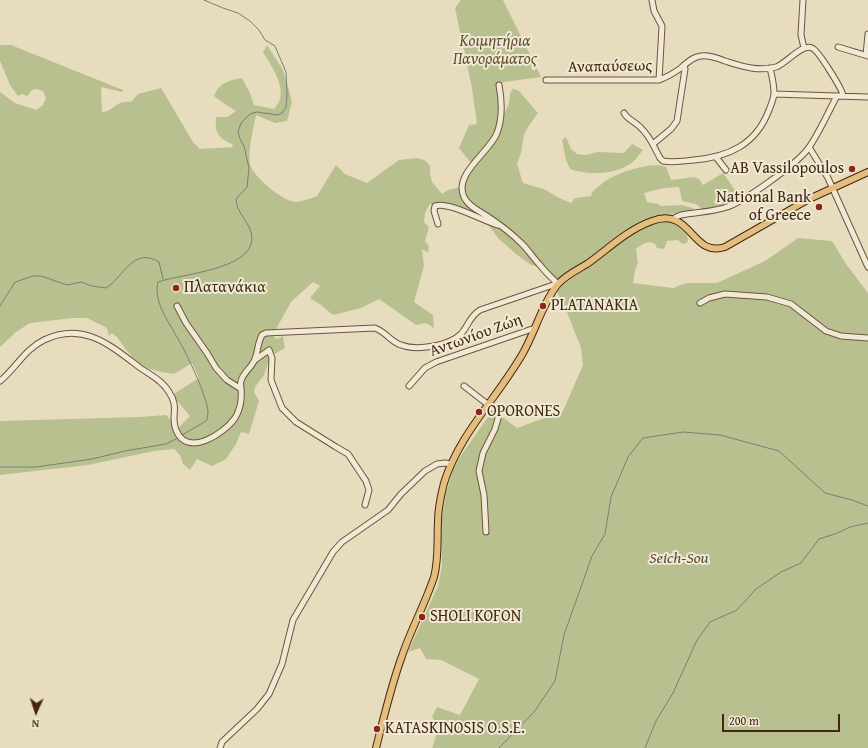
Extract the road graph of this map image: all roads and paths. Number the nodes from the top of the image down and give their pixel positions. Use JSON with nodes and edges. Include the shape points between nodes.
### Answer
{"nodes":[{"id":1,"x":652,"y":0,"type":"edge"},
{"id":2,"x":802,"y":0,"type":"edge"},
{"id":3,"x":868,"y":34,"type":"edge"},
{"id":4,"x":838,"y":47,"type":"dead end"},
{"id":5,"x":804,"y":48,"type":"junction"},
{"id":6,"x":867,"y":56,"type":"edge"},
{"id":7,"x":684,"y":65,"type":"junction"},
{"id":8,"x":770,"y":68,"type":"junction"},
{"id":9,"x":546,"y":80,"type":"dead end"},
{"id":10,"x":659,"y":80,"type":"junction"},
{"id":11,"x":499,"y":85,"type":"dead end"},
{"id":12,"x":774,"y":94,"type":"junction"},
{"id":13,"x":837,"y":96,"type":"junction"},
{"id":14,"x":843,"y":96,"type":"junction"},
{"id":15,"x":868,"y":97,"type":"edge"},
{"id":16,"x":624,"y":113,"type":"dead end"},
{"id":17,"x":653,"y":144,"type":"junction"},
{"id":18,"x":809,"y":147,"type":"junction"},
{"id":19,"x":716,"y":157,"type":"junction"},
{"id":20,"x":726,"y":170,"type":"dead end"},
{"id":21,"x":868,"y":172,"type":"edge"},
{"id":22,"x":832,"y":188,"type":"junction"},
{"id":23,"x":674,"y":220,"type":"junction"},
{"id":24,"x":438,"y":224,"type":"dead end"},
{"id":25,"x":503,"y":227,"type":"junction"},
{"id":26,"x":868,"y":267,"type":"edge"},
{"id":27,"x":559,"y":283,"type":"junction"},
{"id":28,"x":700,"y":303,"type":"dead end"},
{"id":29,"x":177,"y":306,"type":"dead end"},
{"id":30,"x":535,"y":328,"type":"junction"},
{"id":31,"x":868,"y":338,"type":"edge"},
{"id":32,"x":255,"y":360,"type":"junction"},
{"id":33,"x":0,"y":381,"type":"edge"},
{"id":34,"x":409,"y":386,"type":"dead end"},
{"id":35,"x":464,"y":386,"type":"dead end"},
{"id":36,"x":241,"y":389,"type":"junction"},
{"id":37,"x":488,"y":406,"type":"junction"},
{"id":38,"x":451,"y":464,"type":"junction"},
{"id":39,"x":365,"y":504,"type":"dead end"},
{"id":40,"x":486,"y":532,"type":"dead end"},
{"id":41,"x":220,"y":748,"type":"edge"},
{"id":42,"x":376,"y":748,"type":"edge"}],
"edges":[{"from":1,"to":10,"type":"street","via":[[654,11],[662,26]]},
{"from":2,"to":5,"type":"street","via":[[801,35]]},
{"from":3,"to":6,"type":"street"},
{"from":4,"to":6,"type":"street"},
{"from":5,"to":8,"type":"street","name":"Αναπαύσεως","via":[[777,67]]},
{"from":5,"to":14,"type":"street","via":[[816,50]]},
{"from":7,"to":8,"type":"street","name":"Αναπαύσεως","via":[[695,57],[705,56],[748,68]]},
{"from":7,"to":10,"type":"street","name":"Αναπαύσεως"},
{"from":7,"to":17,"type":"street","via":[[677,121]]},
{"from":8,"to":12,"type":"street"},
{"from":9,"to":10,"type":"street","name":"Αναπαύσεως"},
{"from":11,"to":25,"type":"street","via":[[502,109],[498,132],[468,171],[462,190],[470,205]]},
{"from":12,"to":13,"type":"street"},
{"from":12,"to":19,"type":"street","via":[[767,115],[755,134],[739,148]]},
{"from":13,"to":14,"type":"street"},
{"from":13,"to":18,"type":"street"},
{"from":14,"to":15,"type":"street"},
{"from":16,"to":17,"type":"street","via":[[642,128]]},
{"from":17,"to":19,"type":"street","via":[[664,161],[679,162]]},
{"from":18,"to":22,"type":"street"},
{"from":18,"to":23,"type":"street","via":[[782,171],[734,204],[720,209],[676,216]]},
{"from":19,"to":20,"type":"street"},
{"from":21,"to":22,"type":"main road"},
{"from":22,"to":23,"type":"main road","via":[[786,211],[725,247],[712,249],[705,246],[684,225]]},
{"from":22,"to":26,"type":"street"},
{"from":23,"to":27,"type":"main road","via":[[659,219],[637,228]]},
{"from":24,"to":25,"type":"street","via":[[434,211],[435,206],[439,204]]},
{"from":25,"to":27,"type":"street"},
{"from":27,"to":30,"type":"main road"},
{"from":27,"to":32,"type":"street","via":[[480,310],[473,315],[460,334],[448,342],[415,348],[403,346],[375,328],[266,333],[260,339]]},
{"from":28,"to":31,"type":"street","via":[[725,294],[767,297],[791,304],[826,331],[841,336]]},
{"from":29,"to":36,"type":"street","via":[[216,368],[227,380]]},
{"from":30,"to":34,"type":"street","name":"Αντωνίου Ζώη","via":[[436,362],[425,368]]},
{"from":30,"to":37,"type":"main road","via":[[513,371]]},
{"from":32,"to":36,"type":"street","via":[[242,379]]},
{"from":32,"to":39,"type":"street","via":[[269,350],[272,358],[271,380],[282,408],[296,422],[348,454],[366,481],[368,490]]},
{"from":33,"to":36,"type":"street","via":[[22,357],[44,340],[70,333],[89,335],[162,383],[175,404],[176,429],[180,436],[196,443],[209,439],[229,425],[241,406]]},
{"from":35,"to":37,"type":"street"},
{"from":37,"to":38,"type":"main road"},
{"from":37,"to":40,"type":"street","via":[[499,415],[483,453],[479,471],[484,495]]},
{"from":38,"to":41,"type":"street","via":[[437,464],[425,470],[388,510],[342,542],[333,552],[293,620],[282,664],[269,694],[222,742]]},
{"from":38,"to":42,"type":"main road","via":[[440,504],[436,568],[428,594],[401,657]]}]}
